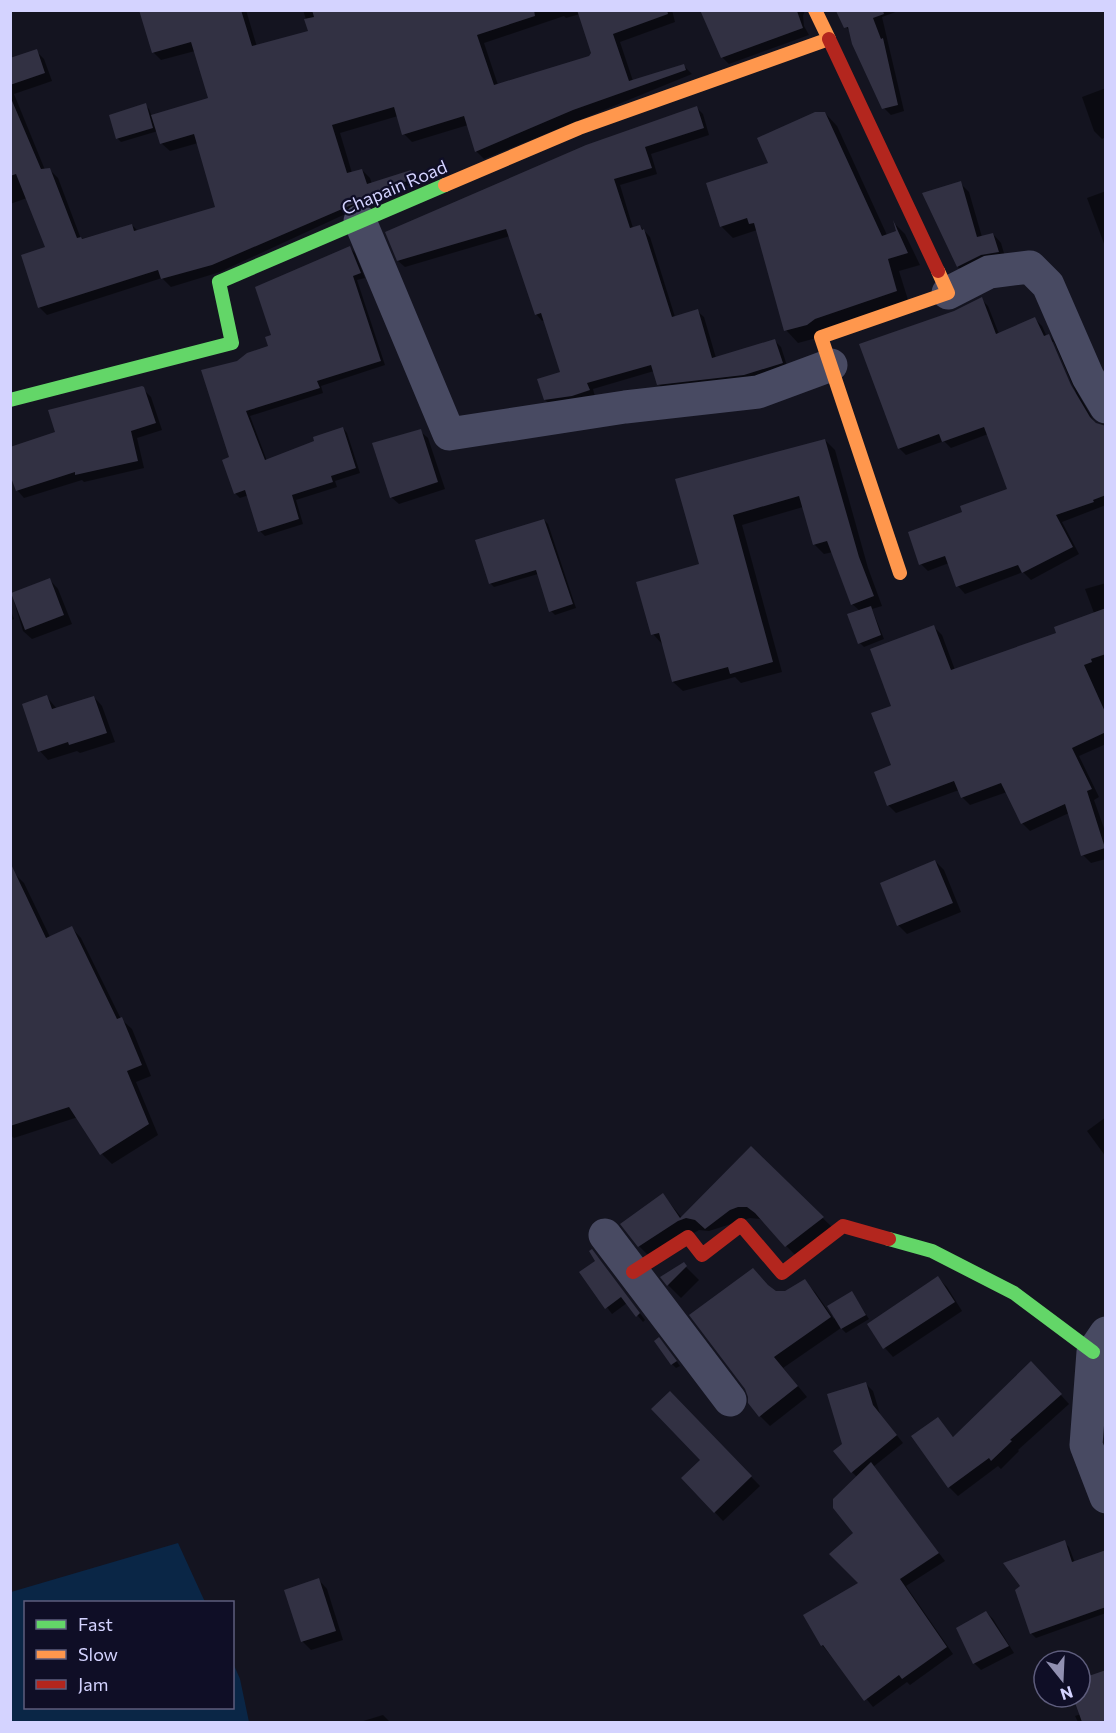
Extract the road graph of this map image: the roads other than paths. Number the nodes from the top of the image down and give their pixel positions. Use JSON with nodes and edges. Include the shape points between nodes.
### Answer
{"nodes":[{"id":1,"x":815,"y":10,"type":"edge"},
{"id":2,"x":828,"y":39,"type":"junction"},
{"id":3,"x":360,"y":221,"type":"junction"},
{"id":4,"x":948,"y":293,"type":"junction"},
{"id":5,"x":831,"y":365,"type":"junction"},
{"id":6,"x":11,"y":398,"type":"edge"},
{"id":7,"x":1106,"y":407,"type":"edge"},
{"id":8,"x":900,"y":573,"type":"dead end"},
{"id":9,"x":605,"y":1235,"type":"dead end"},
{"id":10,"x":633,"y":1272,"type":"junction"},
{"id":11,"x":1100,"y":1343,"type":"edge"},
{"id":12,"x":730,"y":1400,"type":"dead end"},
{"id":13,"x":1106,"y":1497,"type":"edge"}],
"edges":[{"from":1,"to":2,"type":"street"},
{"from":2,"to":3,"type":"street","name":"Chapain Road","via":[[579,128]]},
{"from":2,"to":4,"type":"street"},
{"from":3,"to":5,"type":"street","via":[[448,434],[758,392]]},
{"from":3,"to":6,"type":"street","name":"Chapain Road","via":[[219,282],[232,343]]},
{"from":4,"to":5,"type":"street","via":[[821,336]]},
{"from":4,"to":7,"type":"street","via":[[989,272],[1030,267],[1048,285],[1088,377]]},
{"from":5,"to":8,"type":"street"},
{"from":9,"to":10,"type":"street"},
{"from":10,"to":11,"type":"street","via":[[688,1237],[702,1255],[741,1225],[782,1273],[843,1226],[932,1251]]},
{"from":10,"to":12,"type":"street"},
{"from":11,"to":13,"type":"street","via":[[1086,1445]]}]}
